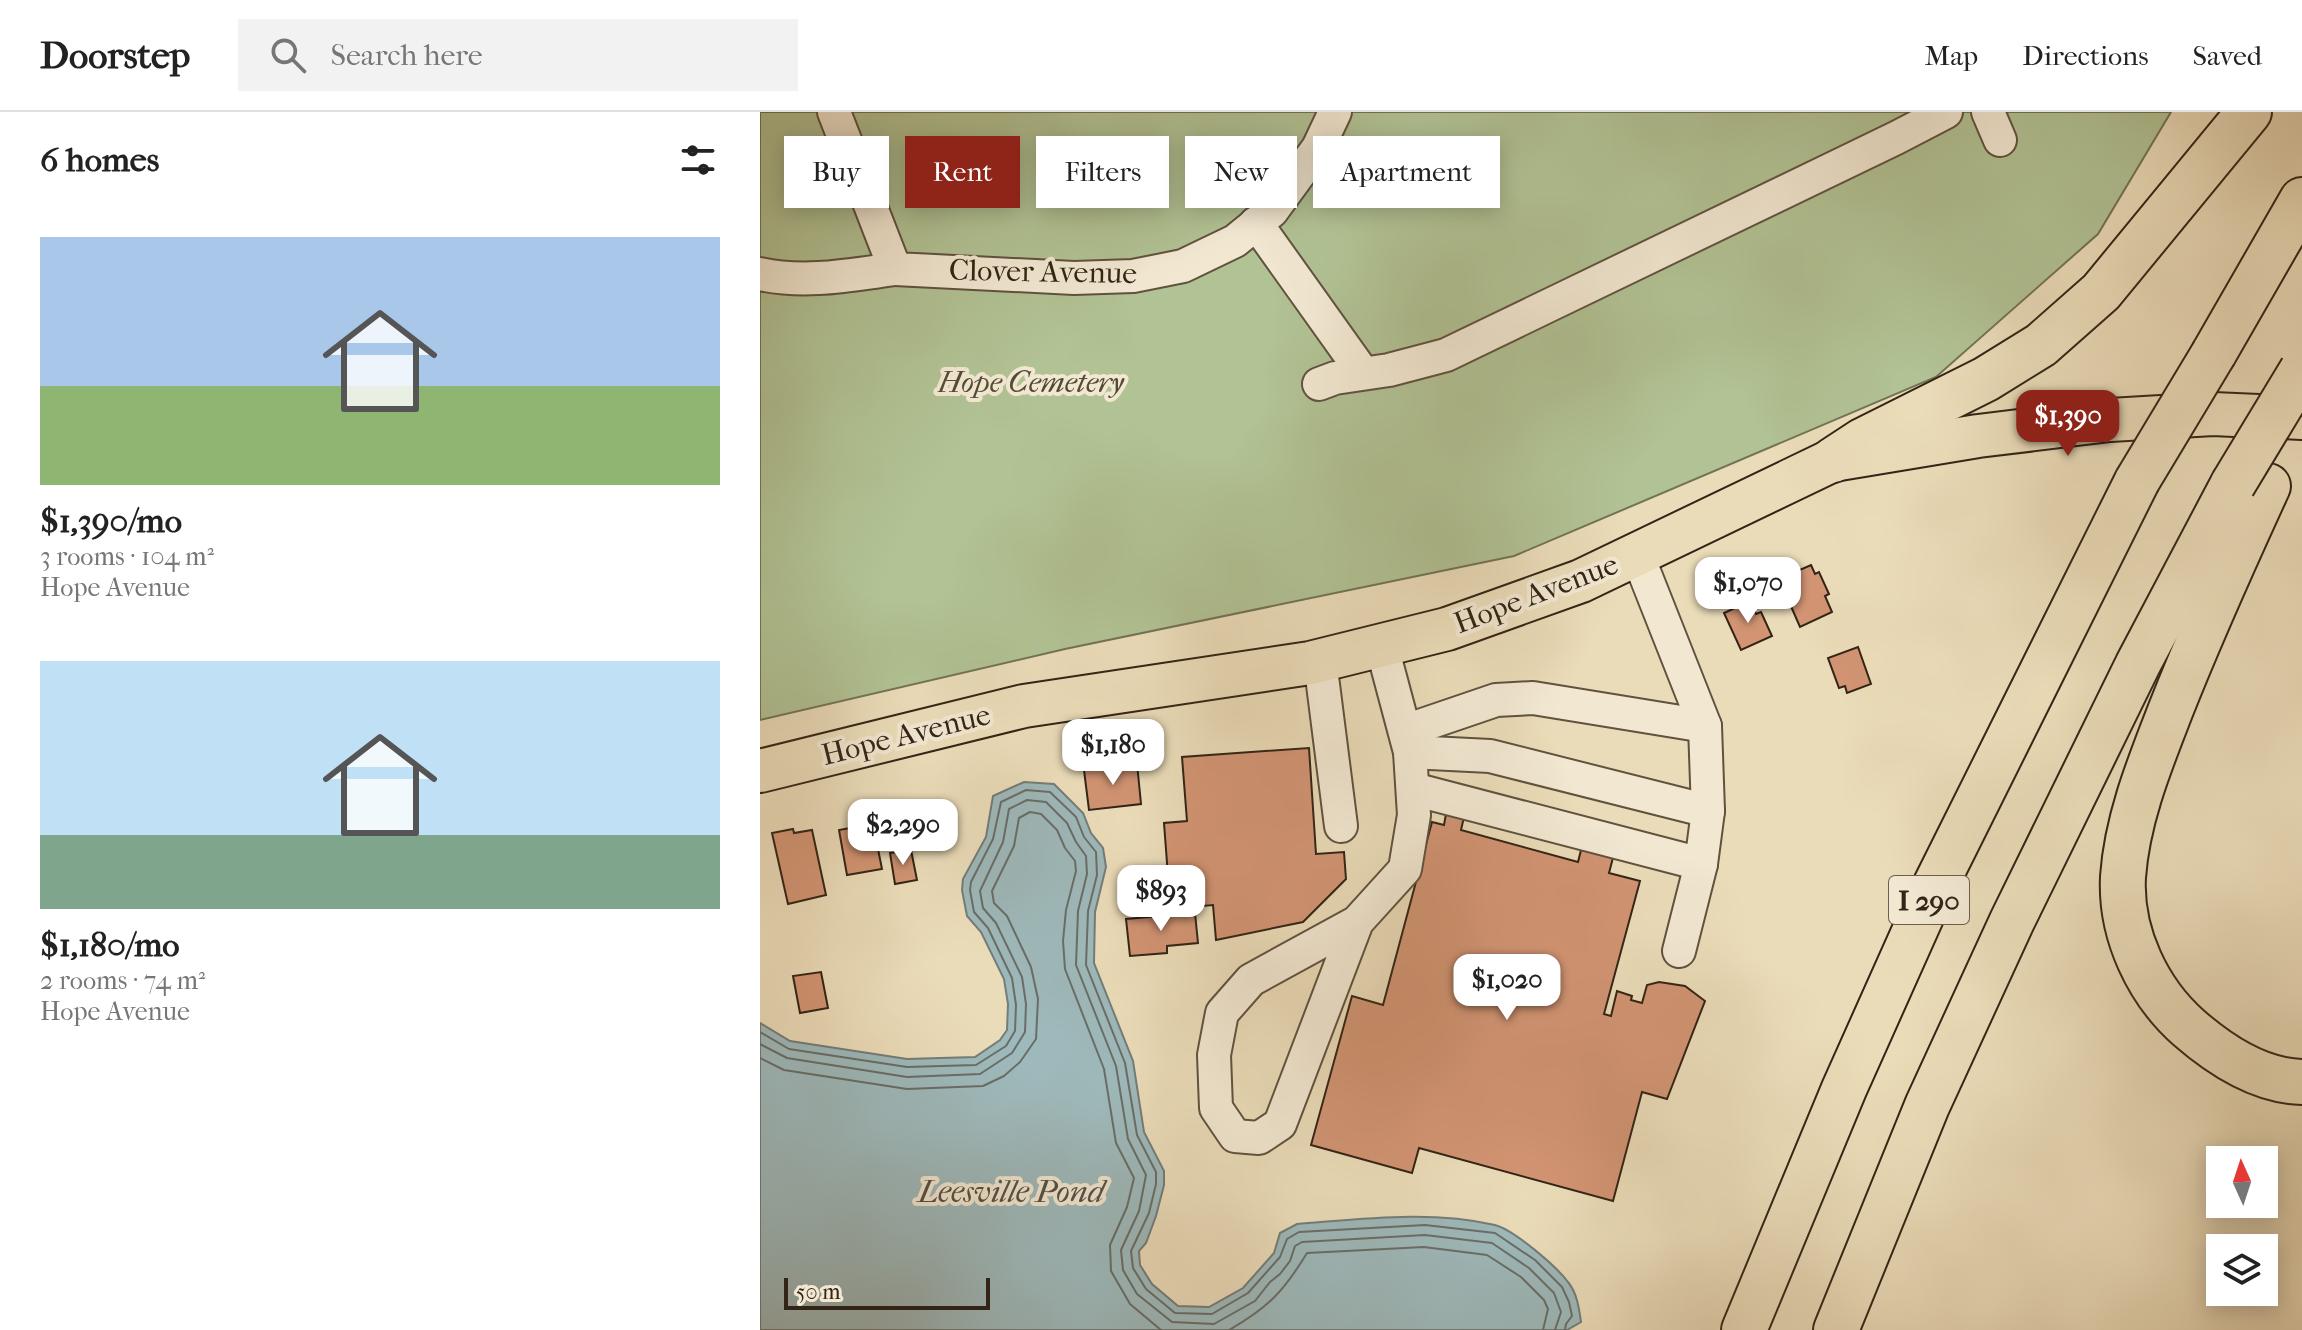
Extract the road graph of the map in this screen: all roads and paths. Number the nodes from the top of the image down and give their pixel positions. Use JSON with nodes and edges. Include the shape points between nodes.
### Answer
{"nodes":[{"id":1,"x":834,"y":112,"type":"edge"},
{"id":2,"x":1335,"y":112,"type":"edge"},
{"id":3,"x":1946,"y":112,"type":"edge"},
{"id":4,"x":2249,"y":112,"type":"edge"},
{"id":5,"x":2302,"y":200,"type":"edge"},
{"id":6,"x":1256,"y":223,"type":"junction"},
{"id":7,"x":895,"y":269,"type":"junction"},
{"id":8,"x":760,"y":274,"type":"edge"},
{"id":9,"x":2302,"y":370,"type":"edge"},
{"id":10,"x":1363,"y":373,"type":"junction"},
{"id":11,"x":1319,"y":384,"type":"dead end"},
{"id":12,"x":2302,"y":403,"type":"edge"},
{"id":13,"x":2302,"y":418,"type":"edge"},
{"id":14,"x":1833,"y":460,"type":"junction"},
{"id":15,"x":2250,"y":485,"type":"junction"},
{"id":16,"x":1637,"y":554,"type":"junction"},
{"id":17,"x":1382,"y":647,"type":"junction"},
{"id":18,"x":1320,"y":661,"type":"junction"},
{"id":19,"x":1705,"y":726,"type":"junction"},
{"id":20,"x":1408,"y":742,"type":"junction"},
{"id":21,"x":760,"y":771,"type":"edge"},
{"id":22,"x":1413,"y":789,"type":"junction"},
{"id":23,"x":1708,"y":811,"type":"junction"},
{"id":24,"x":1341,"y":826,"type":"dead end"},
{"id":25,"x":1701,"y":864,"type":"junction"},
{"id":26,"x":1357,"y":922,"type":"junction"},
{"id":27,"x":1679,"y":951,"type":"dead end"},
{"id":28,"x":2302,"y":1082,"type":"edge"},
{"id":29,"x":1744,"y":1330,"type":"edge"},
{"id":30,"x":1836,"y":1330,"type":"edge"}],
"edges":[{"from":1,"to":7,"type":"lane"},
{"from":2,"to":6,"type":"lane","name":"Clover Avenue","via":[[1318,148],[1272,211]]},
{"from":3,"to":10,"type":"lane","via":[[1446,355]]},
{"from":4,"to":14,"type":"highway","via":[[2101,292],[2041,345]]},
{"from":5,"to":29,"type":"highway","number":"I 290","bridge":true,"via":[[2137,481],[1933,890]]},
{"from":6,"to":7,"type":"lane","name":"Clover Avenue","via":[[1235,241],[1183,266],[1133,276]]},
{"from":6,"to":10,"type":"lane"},
{"from":7,"to":8,"type":"lane","name":"Clover Avenue","via":[[828,279]]},
{"from":9,"to":15,"type":"highway","number":"I 290","bridge":true},
{"from":10,"to":11,"type":"lane"},
{"from":12,"to":15,"type":"highway"},
{"from":13,"to":14,"type":"main road","name":"Hope Avenue","via":[[2213,414],[2110,420]]},
{"from":14,"to":16,"type":"main road","name":"Hope Avenue"},
{"from":15,"to":28,"type":"highway","via":[[2216,601],[2152,759],[2133,818],[2123,879],[2127,922],[2139,961],[2157,993],[2226,1056],[2252,1070]]},
{"from":15,"to":30,"type":"highway","number":"I 290","via":[[2138,664],[2012,921],[1927,1106]]},
{"from":16,"to":17,"type":"main road","name":"Hope Avenue","via":[[1516,606]]},
{"from":16,"to":19,"type":"lane"},
{"from":17,"to":18,"type":"main road","name":"Hope Avenue"},
{"from":17,"to":20,"type":"lane"},
{"from":18,"to":21,"type":"main road","name":"Hope Avenue","via":[[1024,706]]},
{"from":18,"to":24,"type":"lane"},
{"from":19,"to":20,"type":"lane","via":[[1533,698],[1496,700]]},
{"from":19,"to":23,"type":"lane"},
{"from":20,"to":22,"type":"lane"},
{"from":20,"to":23,"type":"lane","via":[[1490,756]]},
{"from":22,"to":25,"type":"lane"},
{"from":22,"to":26,"type":"lane","via":[[1405,869]]},
{"from":23,"to":25,"type":"lane"},
{"from":25,"to":27,"type":"lane"},
{"from":26,"to":26,"type":"lane","via":[[1251,980],[1222,1013],[1214,1055],[1216,1108],[1235,1136],[1259,1138],[1280,1124]]}]}
